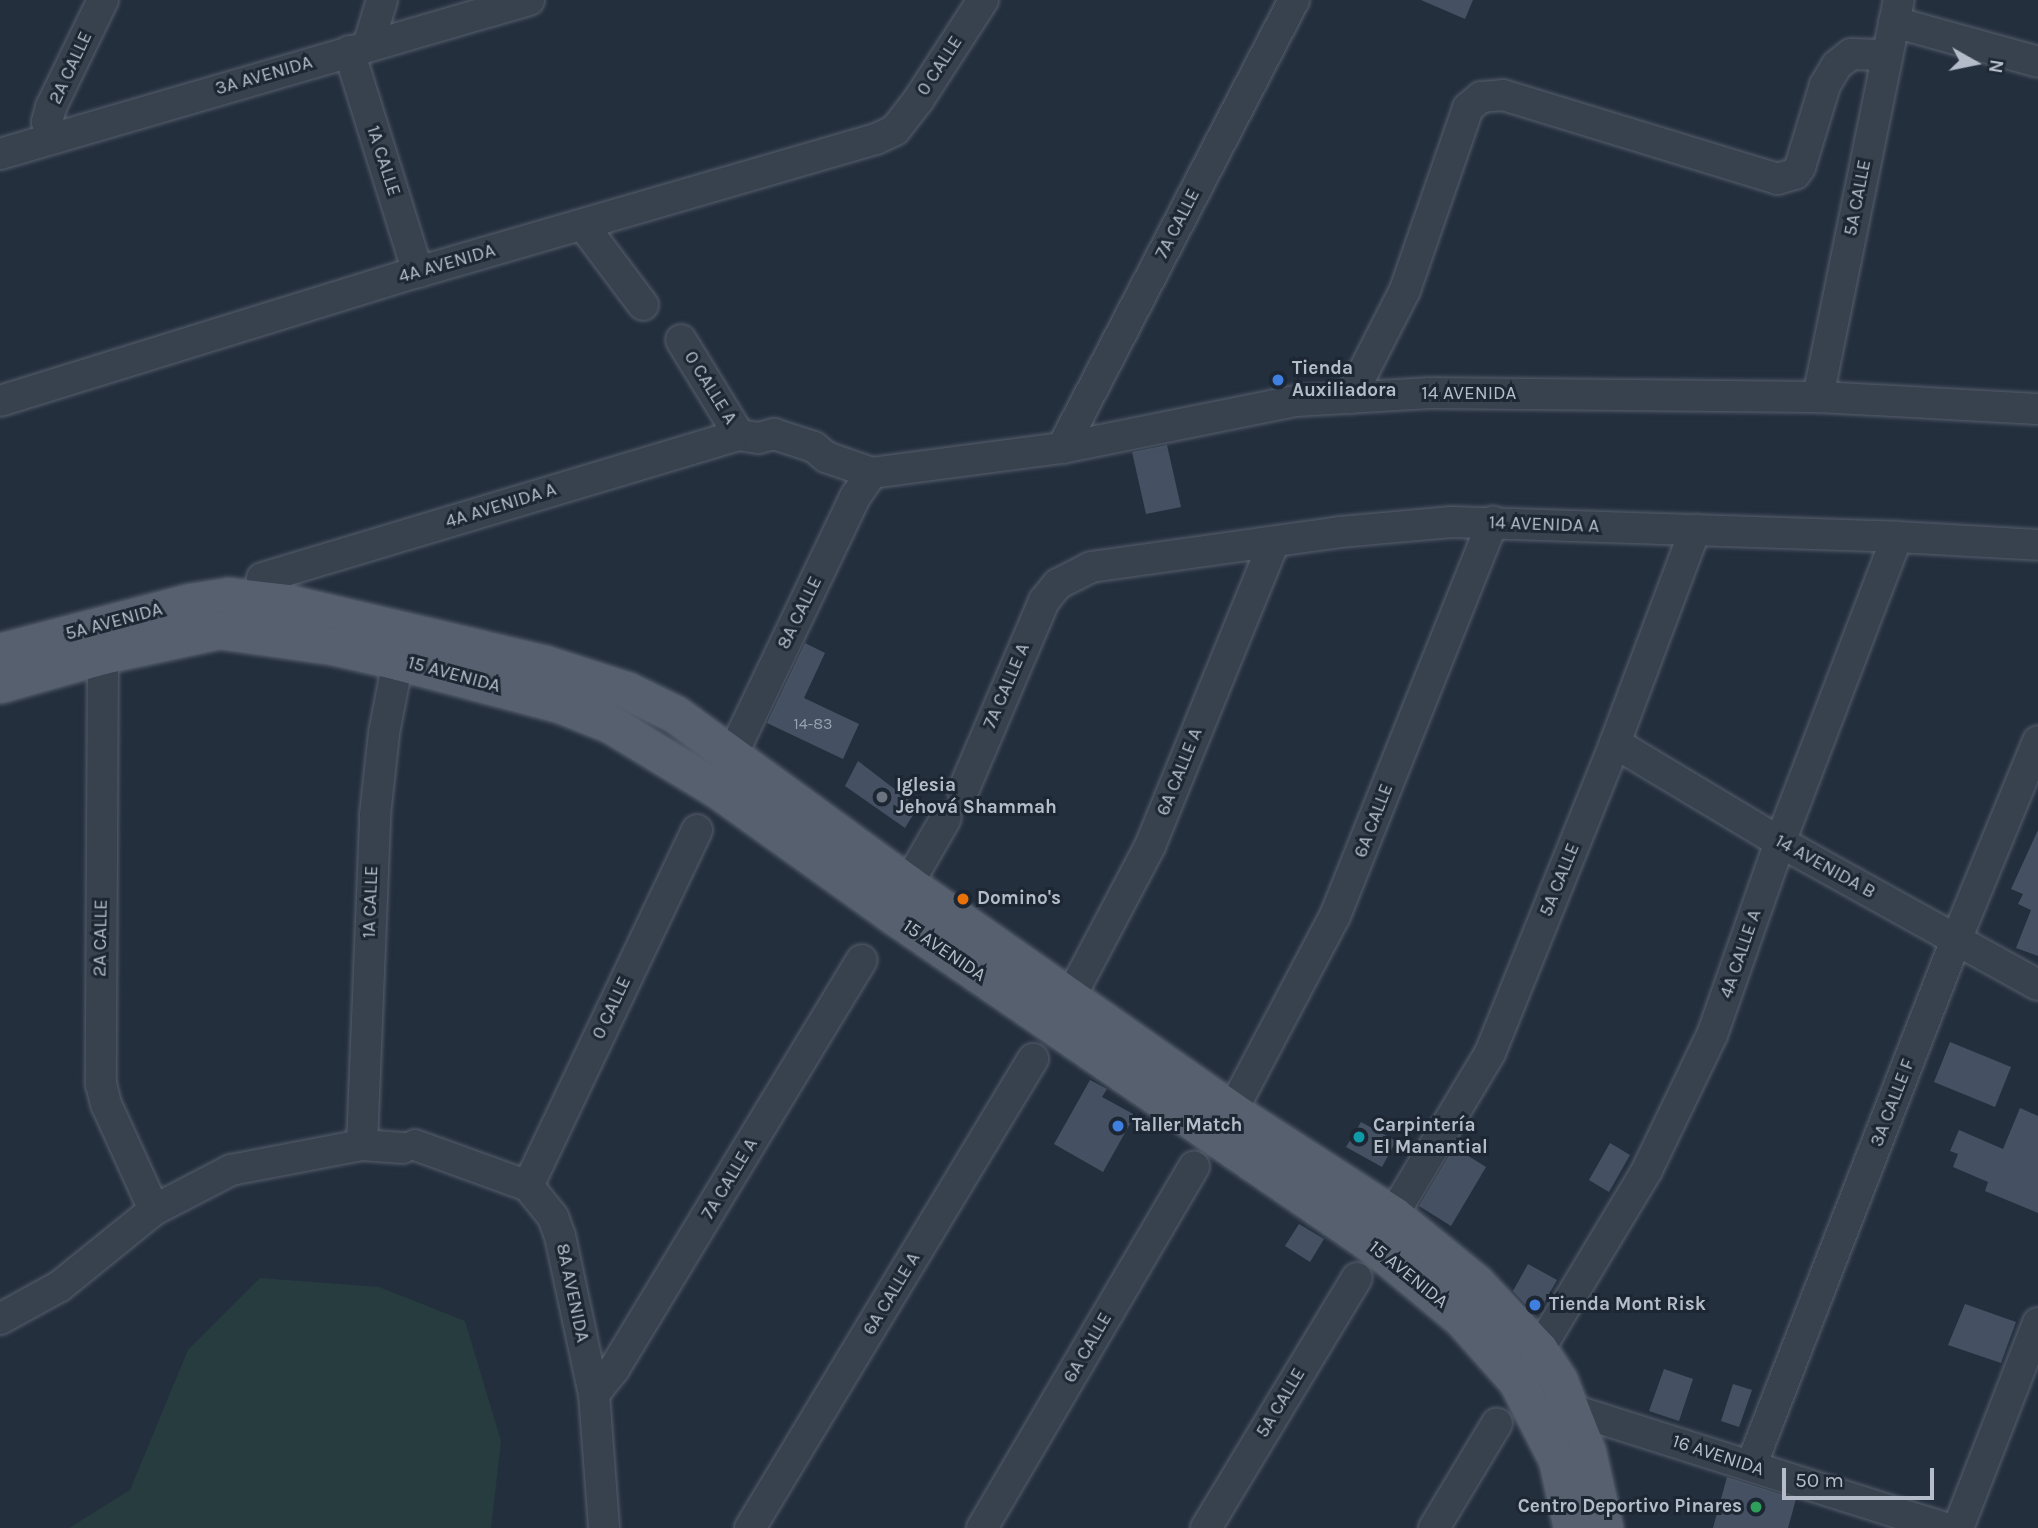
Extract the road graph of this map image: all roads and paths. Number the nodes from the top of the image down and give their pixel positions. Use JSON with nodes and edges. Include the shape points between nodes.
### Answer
{"nodes":[{"id":1,"x":103,"y":0,"type":"edge"},
{"id":2,"x":382,"y":0,"type":"edge"},
{"id":3,"x":529,"y":0,"type":"edge"},
{"id":4,"x":983,"y":0,"type":"edge"},
{"id":5,"x":1294,"y":0,"type":"edge"},
{"id":6,"x":1896,"y":11,"type":"edge"},
{"id":7,"x":358,"y":49,"type":"junction"},
{"id":8,"x":1887,"y":54,"type":"junction"},
{"id":9,"x":2038,"y":62,"type":"edge"},
{"id":10,"x":895,"y":130,"type":"joint"},
{"id":11,"x":52,"y":138,"type":"junction"},
{"id":12,"x":0,"y":154,"type":"edge"},
{"id":13,"x":583,"y":225,"type":"junction"},
{"id":14,"x":418,"y":272,"type":"junction"},
{"id":15,"x":643,"y":305,"type":"dead end"},
{"id":16,"x":681,"y":340,"type":"dead end"},
{"id":17,"x":1818,"y":397,"type":"junction"},
{"id":18,"x":1350,"y":398,"type":"junction"},
{"id":19,"x":0,"y":401,"type":"edge"},
{"id":20,"x":2038,"y":409,"type":"edge"},
{"id":21,"x":749,"y":436,"type":"junction"},
{"id":22,"x":1062,"y":448,"type":"junction"},
{"id":23,"x":872,"y":474,"type":"junction"},
{"id":24,"x":1493,"y":522,"type":"junction"},
{"id":25,"x":1695,"y":530,"type":"junction"},
{"id":26,"x":1897,"y":537,"type":"junction"},
{"id":27,"x":1274,"y":542,"type":"junction"},
{"id":28,"x":2038,"y":545,"type":"edge"},
{"id":29,"x":262,"y":578,"type":"dead end"},
{"id":30,"x":1058,"y":584,"type":"joint"},
{"id":31,"x":224,"y":613,"type":"junction"},
{"id":32,"x":0,"y":652,"type":"edge"},
{"id":33,"x":103,"y":655,"type":"junction"},
{"id":34,"x":398,"y":660,"type":"junction"},
{"id":35,"x":0,"y":684,"type":"edge"},
{"id":36,"x":2038,"y":741,"type":"edge"},
{"id":37,"x":1615,"y":743,"type":"junction"},
{"id":38,"x":732,"y":755,"type":"junction"},
{"id":39,"x":963,"y":791,"type":"dead end"},
{"id":40,"x":946,"y":818,"type":"dead end"},
{"id":41,"x":697,"y":830,"type":"dead end"},
{"id":42,"x":1780,"y":842,"type":"junction"},
{"id":43,"x":908,"y":884,"type":"junction"},
{"id":44,"x":1956,"y":940,"type":"junction"},
{"id":45,"x":862,"y":960,"type":"dead end"},
{"id":46,"x":2038,"y":985,"type":"edge"},
{"id":47,"x":1071,"y":996,"type":"junction"},
{"id":48,"x":1033,"y":1059,"type":"dead end"},
{"id":49,"x":1232,"y":1111,"type":"junction"},
{"id":50,"x":362,"y":1145,"type":"junction"},
{"id":51,"x":1194,"y":1167,"type":"dead end"},
{"id":52,"x":527,"y":1186,"type":"junction"},
{"id":53,"x":154,"y":1210,"type":"junction"},
{"id":54,"x":1393,"y":1215,"type":"junction"},
{"id":55,"x":1357,"y":1278,"type":"dead end"},
{"id":56,"x":0,"y":1318,"type":"edge"},
{"id":57,"x":2038,"y":1323,"type":"edge"},
{"id":58,"x":1539,"y":1350,"type":"junction"},
{"id":59,"x":594,"y":1394,"type":"junction"},
{"id":60,"x":1570,"y":1409,"type":"junction"},
{"id":61,"x":1497,"y":1423,"type":"dead end"},
{"id":62,"x":1751,"y":1466,"type":"junction"},
{"id":63,"x":604,"y":1528,"type":"edge"},
{"id":64,"x":750,"y":1528,"type":"edge"},
{"id":65,"x":982,"y":1528,"type":"edge"},
{"id":66,"x":1206,"y":1528,"type":"edge"},
{"id":67,"x":1434,"y":1528,"type":"edge"},
{"id":68,"x":1572,"y":1528,"type":"edge"},
{"id":69,"x":1604,"y":1528,"type":"edge"},
{"id":70,"x":1946,"y":1528,"type":"edge"},
{"id":71,"x":1958,"y":1528,"type":"edge"}],
"edges":[{"from":1,"to":11,"type":"street","name":"2A CALLE","via":[[51,107],[47,122]]},
{"from":2,"to":7,"type":"street"},
{"from":3,"to":7,"type":"street","name":"3A AVENIDA"},
{"from":4,"to":10,"type":"street","name":"0 CALLE"},
{"from":5,"to":22,"type":"street","name":"7A CALLE"},
{"from":6,"to":8,"type":"street","name":"5A CALLE"},
{"from":6,"to":9,"type":"street"},
{"from":7,"to":11,"type":"street","name":"3A AVENIDA"},
{"from":7,"to":14,"type":"street","name":"1A CALLE"},
{"from":8,"to":17,"type":"street","name":"5A CALLE"},
{"from":8,"to":18,"type":"street","via":[[1851,54],[1837,65],[1825,85],[1800,167],[1795,174],[1777,179],[1503,95],[1482,97],[1468,108],[1405,290]]},
{"from":10,"to":13,"type":"street","name":"4A AVENIDA"},
{"from":11,"to":12,"type":"street","name":"3A AVENIDA"},
{"from":13,"to":14,"type":"street","name":"4A AVENIDA"},
{"from":13,"to":15,"type":"street"},
{"from":14,"to":19,"type":"street","name":"4A AVENIDA"},
{"from":16,"to":21,"type":"street","name":"0 CALLE A"},
{"from":17,"to":18,"type":"street","name":"14 AVENIDA","via":[[1430,393]]},
{"from":17,"to":20,"type":"street","name":"14 AVENIDA"},
{"from":18,"to":22,"type":"street","name":"14 AVENIDA","via":[[1296,401]]},
{"from":21,"to":23,"type":"street","name":"14 AVENIDA","via":[[774,434]]},
{"from":21,"to":29,"type":"street","name":"4A AVENIDA A"},
{"from":22,"to":23,"type":"street","name":"14 AVENIDA"},
{"from":23,"to":38,"type":"street","name":"8A CALLE","via":[[855,497]]},
{"from":24,"to":25,"type":"street","name":"14 AVENIDA A"},
{"from":24,"to":27,"type":"street","name":"14 AVENIDA A","via":[[1394,526]]},
{"from":24,"to":49,"type":"street","name":"6A CALLE","via":[[1335,916]]},
{"from":25,"to":26,"type":"street","name":"14 AVENIDA A"},
{"from":25,"to":37,"type":"street","name":"5A CALLE"},
{"from":26,"to":28,"type":"street","name":"14 AVENIDA A"},
{"from":26,"to":42,"type":"street","name":"4A CALLE A"},
{"from":27,"to":30,"type":"street","name":"14 AVENIDA A","via":[[1091,567]]},
{"from":27,"to":47,"type":"street","name":"6A CALLE A","via":[[1150,846]]},
{"from":30,"to":39,"type":"street","name":"7A CALLE A","via":[[1044,601]]},
{"from":31,"to":32,"type":"main road","name":"5A AVENIDA","via":[[191,602]]},
{"from":31,"to":33,"type":"main road","name":"5A AVENIDA"},
{"from":31,"to":34,"type":"main road","name":"15 AVENIDA"},
{"from":31,"to":38,"type":"main road","name":"15 AVENIDA","via":[[287,603],[554,667],[628,691],[675,714]]},
{"from":33,"to":35,"type":"main road","name":"5A AVENIDA"},
{"from":33,"to":53,"type":"street","name":"2A CALLE","via":[[99,1063],[106,1104]]},
{"from":34,"to":50,"type":"street","name":"1A CALLE","via":[[375,815]]},
{"from":34,"to":68,"type":"main road","name":"15 AVENIDA","via":[[560,704],[610,724],[717,789],[1373,1245],[1462,1319],[1517,1381],[1557,1459]]},
{"from":36,"to":44,"type":"street","name":"3A CALLE F"},
{"from":37,"to":42,"type":"street","name":"14 AVENIDA B"},
{"from":37,"to":54,"type":"street","name":"5A CALLE","via":[[1490,1053]]},
{"from":38,"to":43,"type":"main road","name":"15 AVENIDA"},
{"from":40,"to":43,"type":"street"},
{"from":41,"to":52,"type":"street","name":"0 CALLE"},
{"from":42,"to":44,"type":"street","name":"14 AVENIDA B"},
{"from":42,"to":58,"type":"street","name":"4A CALLE A","via":[[1712,1035],[1681,1103],[1647,1170]]},
{"from":43,"to":47,"type":"main road","name":"15 AVENIDA"},
{"from":44,"to":46,"type":"street","name":"14 AVENIDA B"},
{"from":44,"to":62,"type":"street","name":"3A CALLE F"},
{"from":45,"to":59,"type":"street","name":"7A CALLE A","via":[[614,1369]]},
{"from":47,"to":49,"type":"main road","name":"15 AVENIDA"},
{"from":48,"to":64,"type":"street","name":"6A CALLE A"},
{"from":49,"to":54,"type":"main road","name":"15 AVENIDA"},
{"from":50,"to":52,"type":"street","name":"8A AVENIDA","via":[[409,1146]]},
{"from":50,"to":53,"type":"street","name":"8A AVENIDA","via":[[231,1170]]},
{"from":51,"to":65,"type":"street","name":"6A CALLE"},
{"from":52,"to":59,"type":"street","name":"8A AVENIDA","via":[[553,1217],[561,1236]]},
{"from":53,"to":56,"type":"street","name":"8A AVENIDA","via":[[60,1286]]},
{"from":54,"to":58,"type":"main road","name":"15 AVENIDA","via":[[1475,1282]]},
{"from":55,"to":66,"type":"street","name":"5A CALLE"},
{"from":57,"to":71,"type":"street"},
{"from":58,"to":60,"type":"main road","name":"15 AVENIDA"},
{"from":59,"to":63,"type":"street","name":"8A AVENIDA"},
{"from":60,"to":62,"type":"street","name":"16 AVENIDA"},
{"from":60,"to":69,"type":"main road","name":"15 AVENIDA","via":[[1598,1488]]},
{"from":61,"to":67,"type":"street"},
{"from":62,"to":70,"type":"street","name":"16 AVENIDA"}]}
